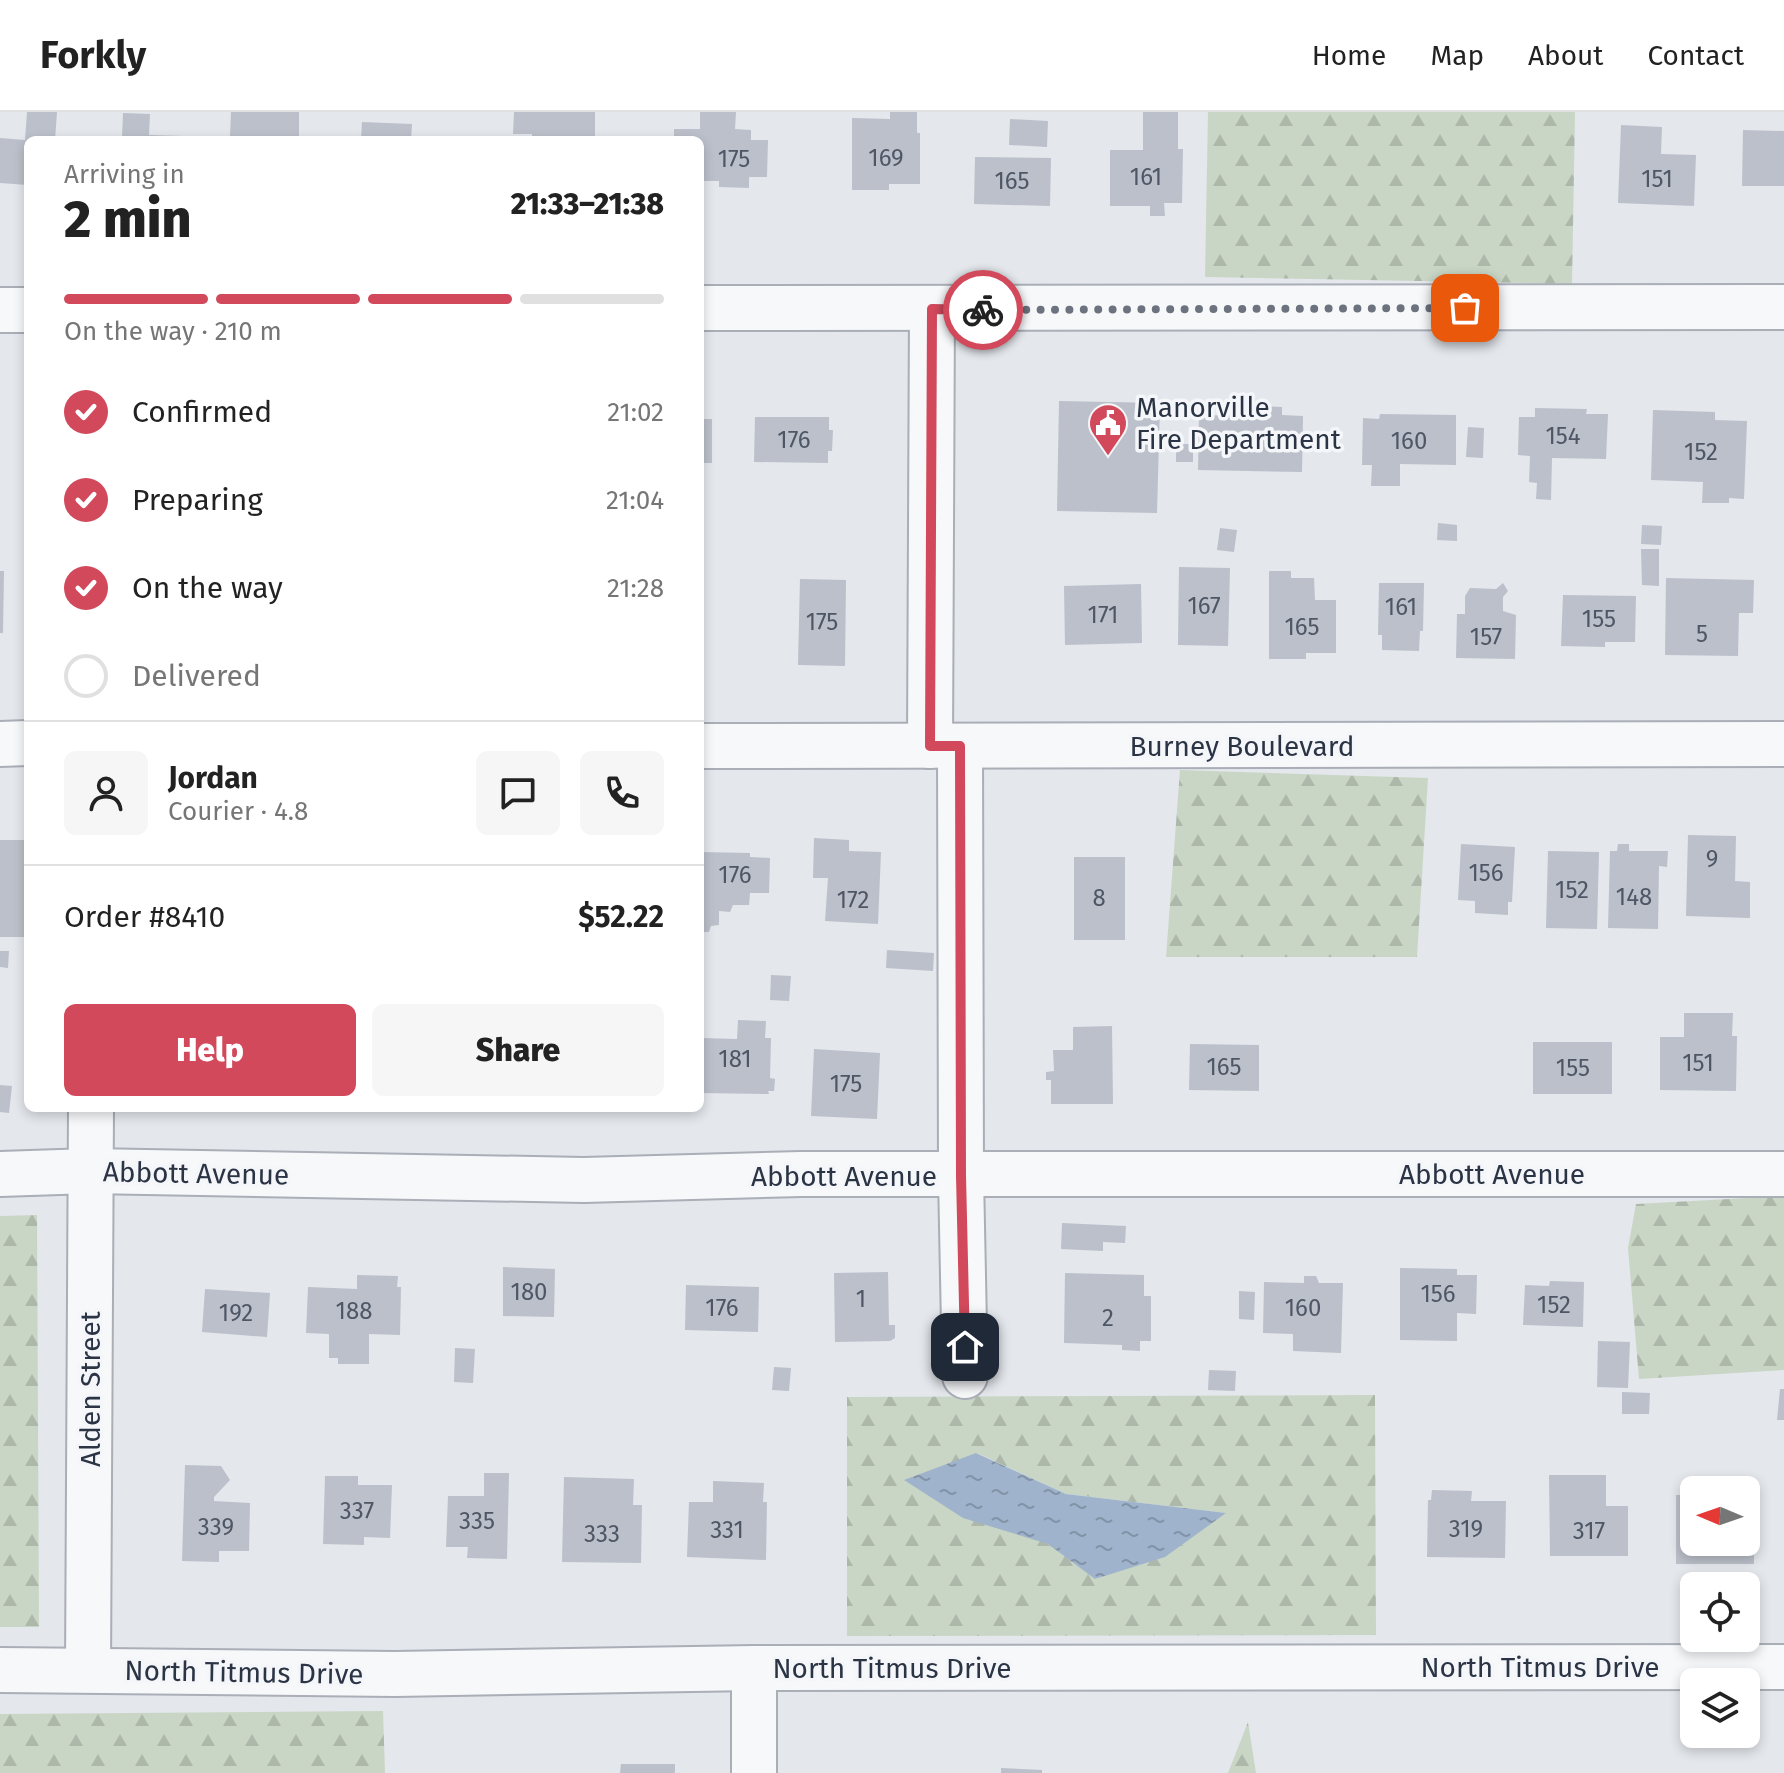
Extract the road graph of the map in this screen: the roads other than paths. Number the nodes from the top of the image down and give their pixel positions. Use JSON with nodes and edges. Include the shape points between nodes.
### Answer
{"nodes":[{"id":1,"x":1784,"y":307,"type":"edge"},
{"id":2,"x":704,"y":308,"type":"edge"},
{"id":3,"x":932,"y":309,"type":"junction"},
{"id":4,"x":0,"y":310,"type":"edge"},
{"id":5,"x":24,"y":310,"type":"edge"},
{"id":6,"x":24,"y":743,"type":"edge"},
{"id":7,"x":0,"y":744,"type":"edge"},
{"id":8,"x":1784,"y":744,"type":"edge"},
{"id":9,"x":704,"y":746,"type":"edge"},
{"id":10,"x":945,"y":746,"type":"junction"},
{"id":11,"x":91,"y":1112,"type":"edge"},
{"id":12,"x":90,"y":1171,"type":"junction"},
{"id":13,"x":0,"y":1174,"type":"edge"},
{"id":14,"x":1784,"y":1174,"type":"edge"},
{"id":15,"x":961,"y":1176,"type":"junction"},
{"id":16,"x":965,"y":1376,"type":"dead end"},
{"id":17,"x":1784,"y":1667,"type":"edge"},
{"id":18,"x":754,"y":1668,"type":"junction"},
{"id":19,"x":0,"y":1670,"type":"edge"},
{"id":20,"x":88,"y":1670,"type":"junction"},
{"id":21,"x":754,"y":1773,"type":"edge"}],
"edges":[{"from":1,"to":3,"type":"street"},
{"from":2,"to":3,"type":"street"},
{"from":3,"to":10,"type":"street"},
{"from":4,"to":5,"type":"street"},
{"from":6,"to":7,"type":"street"},
{"from":8,"to":10,"type":"street","name":"Burney Boulevard"},
{"from":9,"to":10,"type":"street","name":"Burney Boulevard"},
{"from":10,"to":15,"type":"street"},
{"from":11,"to":12,"type":"street","name":"Alden Street"},
{"from":12,"to":13,"type":"street","name":"Abbott Avenue"},
{"from":12,"to":15,"type":"street","name":"Abbott Avenue","via":[[584,1180]]},
{"from":12,"to":20,"type":"street","name":"Alden Street"},
{"from":14,"to":15,"type":"street","name":"Abbott Avenue"},
{"from":15,"to":16,"type":"street"},
{"from":17,"to":18,"type":"street","name":"North Titmus Drive"},
{"from":18,"to":20,"type":"street","name":"North Titmus Drive","via":[[395,1674]]},
{"from":18,"to":21,"type":"street"},
{"from":19,"to":20,"type":"street","name":"North Titmus Drive"}]}
